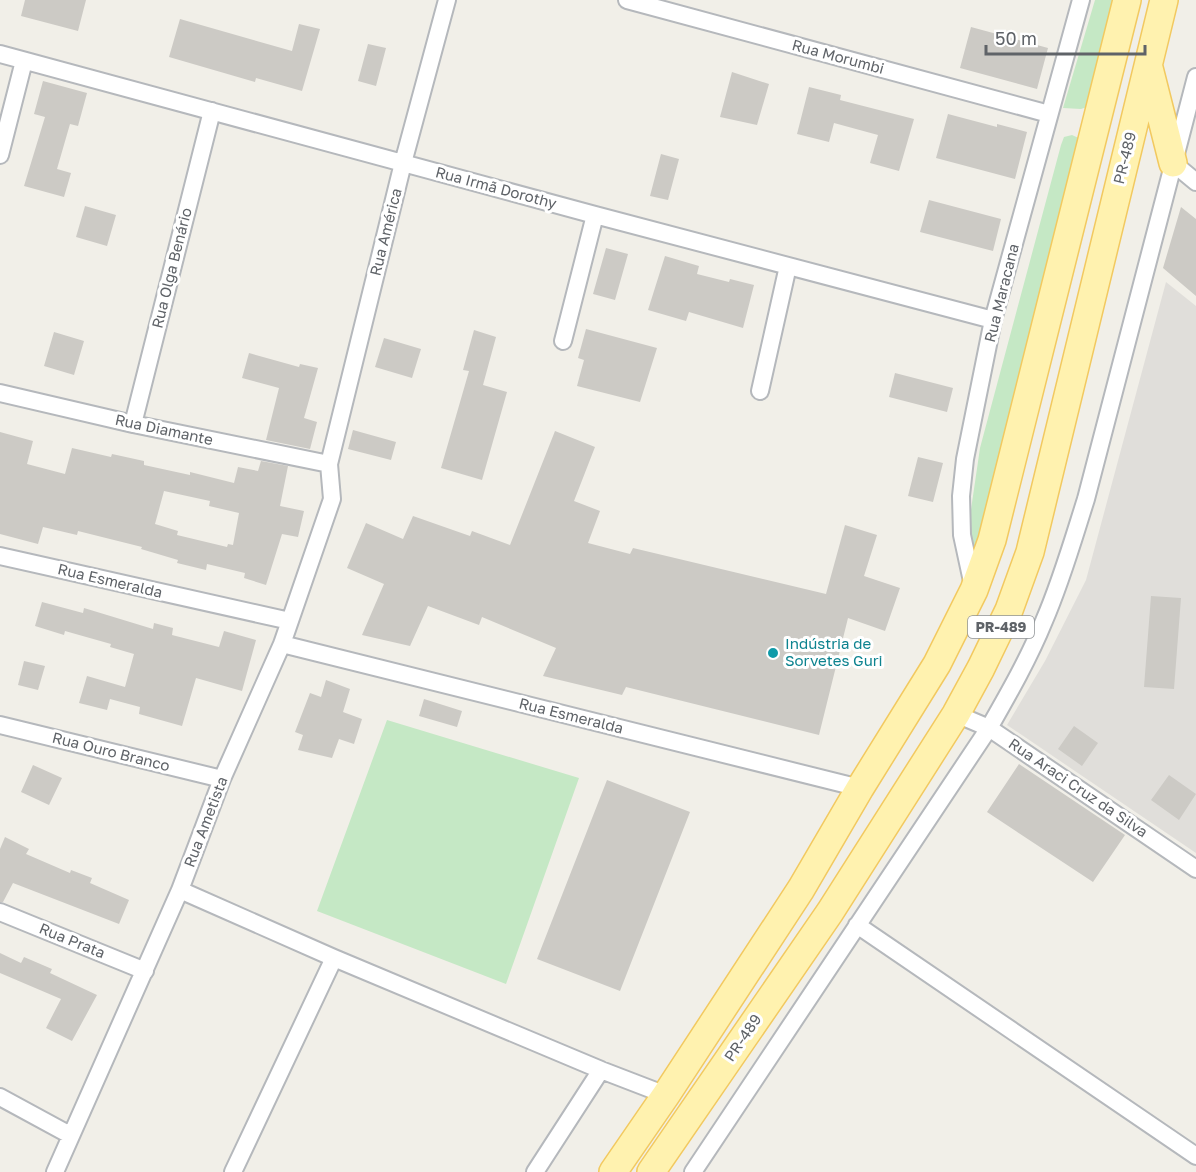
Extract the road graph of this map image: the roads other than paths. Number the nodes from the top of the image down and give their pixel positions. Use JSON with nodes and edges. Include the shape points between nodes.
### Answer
{"nodes":[{"id":1,"x":447,"y":0,"type":"edge"},
{"id":2,"x":627,"y":0,"type":"edge"},
{"id":3,"x":1081,"y":0,"type":"edge"},
{"id":4,"x":1127,"y":0,"type":"edge"},
{"id":5,"x":1164,"y":0,"type":"edge"},
{"id":6,"x":0,"y":54,"type":"edge"},
{"id":7,"x":24,"y":61,"type":"junction"},
{"id":8,"x":1148,"y":63,"type":"junction"},
{"id":9,"x":1196,"y":77,"type":"edge"},
{"id":10,"x":212,"y":111,"type":"junction"},
{"id":11,"x":1049,"y":114,"type":"junction"},
{"id":12,"x":0,"y":155,"type":"edge"},
{"id":13,"x":403,"y":163,"type":"junction"},
{"id":14,"x":1173,"y":163,"type":"junction"},
{"id":15,"x":1196,"y":182,"type":"edge"},
{"id":16,"x":595,"y":215,"type":"junction"},
{"id":17,"x":789,"y":266,"type":"junction"},
{"id":18,"x":993,"y":320,"type":"junction"},
{"id":19,"x":563,"y":342,"type":"dead end"},
{"id":20,"x":760,"y":391,"type":"dead end"},
{"id":21,"x":0,"y":393,"type":"edge"},
{"id":22,"x":133,"y":424,"type":"junction"},
{"id":23,"x":329,"y":464,"type":"junction"},
{"id":24,"x":0,"y":556,"type":"edge"},
{"id":25,"x":974,"y":590,"type":"junction"},
{"id":26,"x":290,"y":621,"type":"junction"},
{"id":27,"x":282,"y":644,"type":"junction"},
{"id":28,"x":937,"y":664,"type":"junction"},
{"id":29,"x":956,"y":714,"type":"junction"},
{"id":30,"x":0,"y":725,"type":"edge"},
{"id":31,"x":989,"y":728,"type":"junction"},
{"id":32,"x":222,"y":779,"type":"junction"},
{"id":33,"x":860,"y":788,"type":"junction"},
{"id":34,"x":1196,"y":869,"type":"edge"},
{"id":35,"x":180,"y":890,"type":"junction"},
{"id":36,"x":0,"y":912,"type":"edge"},
{"id":37,"x":857,"y":925,"type":"junction"},
{"id":38,"x":334,"y":958,"type":"junction"},
{"id":39,"x":145,"y":971,"type":"junction"},
{"id":40,"x":601,"y":1070,"type":"junction"},
{"id":41,"x":666,"y":1095,"type":"junction"},
{"id":42,"x":0,"y":1097,"type":"edge"},
{"id":43,"x":70,"y":1135,"type":"junction"},
{"id":44,"x":1196,"y":1156,"type":"edge"},
{"id":45,"x":55,"y":1172,"type":"edge"},
{"id":46,"x":233,"y":1172,"type":"edge"},
{"id":47,"x":535,"y":1172,"type":"edge"},
{"id":48,"x":613,"y":1172,"type":"edge"},
{"id":49,"x":651,"y":1172,"type":"edge"},
{"id":50,"x":693,"y":1172,"type":"edge"}],
"edges":[{"from":1,"to":13,"type":"street","name":"Rua América"},
{"from":2,"to":11,"type":"street","name":"Rua Morumbi"},
{"from":3,"to":11,"type":"street","name":"Rua Maracana"},
{"from":4,"to":25,"type":"main road","name":"PR-489","number":"PR-489","via":[[995,529]]},
{"from":5,"to":8,"type":"main road","name":"PR-489","number":"PR-489"},
{"from":6,"to":7,"type":"street","name":"Rua Irmã Dorothy"},
{"from":7,"to":10,"type":"street","name":"Rua Irmã Dorothy"},
{"from":7,"to":12,"type":"street"},
{"from":8,"to":14,"type":"main road"},
{"from":8,"to":29,"type":"main road","name":"PR-489","number":"PR-489","via":[[1030,552],[1009,610]]},
{"from":9,"to":14,"type":"street"},
{"from":10,"to":13,"type":"street","name":"Rua Irmã Dorothy"},
{"from":10,"to":22,"type":"street","name":"Rua Olga Benário"},
{"from":11,"to":18,"type":"street","name":"Rua Maracana"},
{"from":13,"to":16,"type":"street","name":"Rua Irmã Dorothy"},
{"from":13,"to":23,"type":"street","name":"Rua América"},
{"from":14,"to":15,"type":"street"},
{"from":14,"to":31,"type":"street","via":[[1086,499],[1040,630]]},
{"from":16,"to":17,"type":"street","name":"Rua Irmã Dorothy"},
{"from":16,"to":19,"type":"street"},
{"from":17,"to":18,"type":"street","name":"Rua Irmã Dorothy"},
{"from":17,"to":20,"type":"street"},
{"from":18,"to":25,"type":"street","name":"Rua Maracana","via":[[961,496],[962,535]]},
{"from":21,"to":22,"type":"street","name":"Rua Diamante"},
{"from":22,"to":23,"type":"street","name":"Rua Diamante"},
{"from":23,"to":26,"type":"street","name":"Rua Ametista","via":[[332,499]]},
{"from":24,"to":26,"type":"street","name":"Rua Esmeralda"},
{"from":25,"to":28,"type":"main road","name":"PR-489","number":"PR-489"},
{"from":26,"to":27,"type":"street","name":"Rua Ametista"},
{"from":27,"to":32,"type":"street","name":"Rua Ametista"},
{"from":27,"to":33,"type":"street","name":"Rua Esmeralda"},
{"from":28,"to":29,"type":"main road","via":[[941,691]]},
{"from":28,"to":33,"type":"main road","name":"PR-489","number":"PR-489"},
{"from":29,"to":31,"type":"street","name":"Rua Araci Cruz da Silva"},
{"from":29,"to":49,"type":"main road","name":"PR-489","number":"PR-489","via":[[830,912]]},
{"from":30,"to":32,"type":"street","name":"Rua Ouro Branco"},
{"from":31,"to":34,"type":"street","name":"Rua Araci Cruz da Silva"},
{"from":31,"to":37,"type":"street"},
{"from":32,"to":35,"type":"street","name":"Rua Ametista"},
{"from":33,"to":41,"type":"main road","name":"PR-489","number":"PR-489","via":[[801,889]]},
{"from":35,"to":38,"type":"street"},
{"from":35,"to":39,"type":"street","name":"Rua Ametista"},
{"from":36,"to":39,"type":"street","name":"Rua Prata"},
{"from":37,"to":44,"type":"street"},
{"from":37,"to":50,"type":"street"},
{"from":38,"to":40,"type":"street"},
{"from":38,"to":46,"type":"street"},
{"from":39,"to":43,"type":"street","name":"Rua Ametista"},
{"from":40,"to":41,"type":"street"},
{"from":40,"to":47,"type":"street"},
{"from":41,"to":48,"type":"main road","name":"PR-489","number":"PR-489"},
{"from":42,"to":43,"type":"street"},
{"from":43,"to":45,"type":"street","name":"Rua Ametista"}]}
